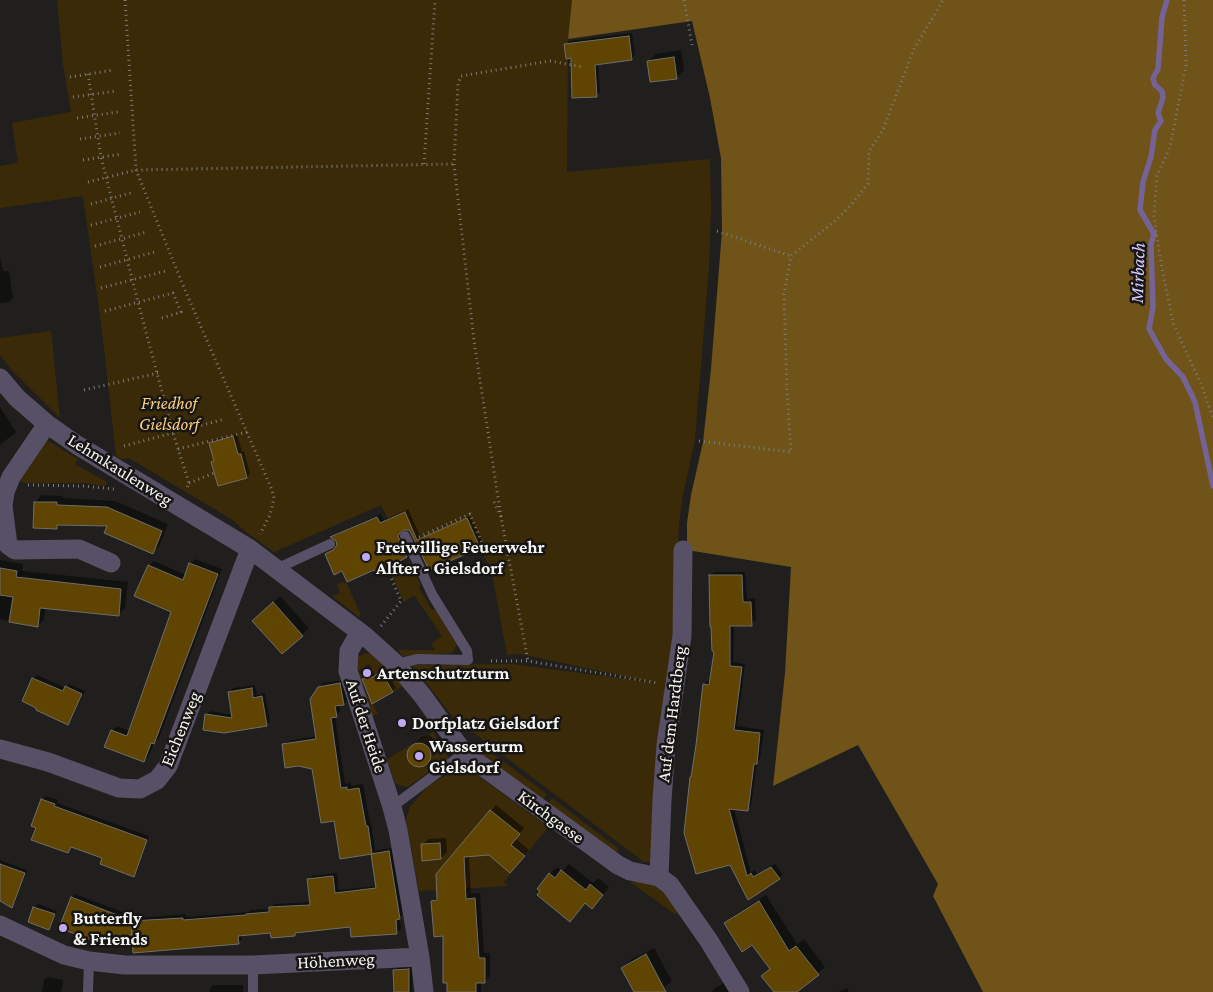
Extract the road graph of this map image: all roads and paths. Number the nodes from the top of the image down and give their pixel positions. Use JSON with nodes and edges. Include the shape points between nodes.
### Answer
{"nodes":[{"id":1,"x":126,"y":0,"type":"edge"},
{"id":2,"x":435,"y":0,"type":"edge"},
{"id":3,"x":684,"y":0,"type":"edge"},
{"id":4,"x":943,"y":0,"type":"edge"},
{"id":5,"x":1184,"y":0,"type":"edge"},
{"id":6,"x":692,"y":45,"type":"dead end"},
{"id":7,"x":583,"y":67,"type":"dead end"},
{"id":8,"x":114,"y":70,"type":"dead end"},
{"id":9,"x":88,"y":74,"type":"junction"},
{"id":10,"x":70,"y":77,"type":"dead end"},
{"id":11,"x":117,"y":91,"type":"dead end"},
{"id":12,"x":91,"y":94,"type":"junction"},
{"id":13,"x":73,"y":97,"type":"dead end"},
{"id":14,"x":118,"y":112,"type":"dead end"},
{"id":15,"x":94,"y":116,"type":"junction"},
{"id":16,"x":76,"y":118,"type":"dead end"},
{"id":17,"x":120,"y":133,"type":"dead end"},
{"id":18,"x":97,"y":137,"type":"junction"},
{"id":19,"x":80,"y":139,"type":"dead end"},
{"id":20,"x":122,"y":154,"type":"dead end"},
{"id":21,"x":101,"y":157,"type":"junction"},
{"id":22,"x":83,"y":160,"type":"dead end"},
{"id":23,"x":424,"y":164,"type":"junction"},
{"id":24,"x":454,"y":164,"type":"junction"},
{"id":25,"x":136,"y":170,"type":"junction"},
{"id":26,"x":106,"y":177,"type":"junction"},
{"id":27,"x":88,"y":182,"type":"dead end"},
{"id":28,"x":131,"y":193,"type":"dead end"},
{"id":29,"x":112,"y":198,"type":"junction"},
{"id":30,"x":91,"y":204,"type":"dead end"},
{"id":31,"x":140,"y":212,"type":"dead end"},
{"id":32,"x":117,"y":218,"type":"junction"},
{"id":33,"x":91,"y":225,"type":"dead end"},
{"id":34,"x":716,"y":231,"type":"dead end"},
{"id":35,"x":147,"y":232,"type":"dead end"},
{"id":36,"x":122,"y":239,"type":"junction"},
{"id":37,"x":95,"y":246,"type":"dead end"},
{"id":38,"x":155,"y":252,"type":"dead end"},
{"id":39,"x":791,"y":256,"type":"junction"},
{"id":40,"x":127,"y":259,"type":"junction"},
{"id":41,"x":100,"y":267,"type":"dead end"},
{"id":42,"x":166,"y":271,"type":"dead end"},
{"id":43,"x":132,"y":280,"type":"junction"},
{"id":44,"x":102,"y":288,"type":"dead end"},
{"id":45,"x":138,"y":302,"type":"junction"},
{"id":46,"x":105,"y":311,"type":"dead end"},
{"id":47,"x":159,"y":319,"type":"dead end"},
{"id":48,"x":158,"y":373,"type":"junction"},
{"id":49,"x":0,"y":378,"type":"edge"},
{"id":50,"x":84,"y":390,"type":"dead end"},
{"id":51,"x":226,"y":418,"type":"dead end"},
{"id":52,"x":1213,"y":418,"type":"edge"},
{"id":53,"x":47,"y":424,"type":"junction"},
{"id":54,"x":247,"y":432,"type":"junction"},
{"id":55,"x":173,"y":433,"type":"junction"},
{"id":56,"x":699,"y":441,"type":"dead end"},
{"id":57,"x":124,"y":446,"type":"dead end"},
{"id":58,"x":178,"y":449,"type":"junction"},
{"id":59,"x":214,"y":473,"type":"dead end"},
{"id":60,"x":6,"y":480,"type":"edge"},
{"id":61,"x":189,"y":483,"type":"junction"},
{"id":62,"x":121,"y":490,"type":"dead end"},
{"id":63,"x":494,"y":502,"type":"dead end"},
{"id":64,"x":176,"y":505,"type":"junction"},
{"id":65,"x":501,"y":517,"type":"junction"},
{"id":66,"x":406,"y":539,"type":"joint"},
{"id":67,"x":330,"y":544,"type":"dead end"},
{"id":68,"x":250,"y":549,"type":"junction"},
{"id":69,"x":683,"y":550,"type":"dead end"},
{"id":70,"x":482,"y":551,"type":"dead end"},
{"id":71,"x":111,"y":563,"type":"dead end"},
{"id":72,"x":387,"y":568,"type":"dead end"},
{"id":73,"x":276,"y":569,"type":"junction"},
{"id":74,"x":365,"y":636,"type":"junction"},
{"id":75,"x":491,"y":661,"type":"dead end"},
{"id":76,"x":528,"y":661,"type":"junction"},
{"id":77,"x":396,"y":664,"type":"junction"},
{"id":78,"x":675,"y":687,"type":"junction"},
{"id":79,"x":0,"y":749,"type":"edge"},
{"id":80,"x":464,"y":753,"type":"junction"},
{"id":81,"x":392,"y":807,"type":"junction"},
{"id":82,"x":659,"y":877,"type":"junction"},
{"id":83,"x":0,"y":925,"type":"edge"},
{"id":84,"x":420,"y":957,"type":"junction"},
{"id":85,"x":89,"y":961,"type":"junction"},
{"id":86,"x":253,"y":965,"type":"junction"},
{"id":87,"x":88,"y":992,"type":"edge"},
{"id":88,"x":253,"y":992,"type":"edge"},
{"id":89,"x":424,"y":992,"type":"edge"},
{"id":90,"x":740,"y":992,"type":"edge"}],
"edges":[{"from":1,"to":25,"type":"path"},
{"from":2,"to":23,"type":"path"},
{"from":3,"to":6,"type":"path"},
{"from":4,"to":39,"type":"path","via":[[913,50],[883,130],[869,151],[868,184],[851,205]]},
{"from":5,"to":52,"type":"path","via":[[1186,66],[1170,147],[1157,176],[1154,216],[1173,323]]},
{"from":7,"to":24,"type":"path","via":[[550,61],[462,76],[458,84]]},
{"from":8,"to":9,"type":"path"},
{"from":9,"to":10,"type":"path"},
{"from":9,"to":12,"type":"path"},
{"from":11,"to":12,"type":"path"},
{"from":12,"to":13,"type":"path"},
{"from":12,"to":15,"type":"path"},
{"from":14,"to":15,"type":"path"},
{"from":15,"to":16,"type":"path"},
{"from":15,"to":18,"type":"path"},
{"from":17,"to":18,"type":"path"},
{"from":18,"to":19,"type":"path"},
{"from":18,"to":21,"type":"path"},
{"from":20,"to":21,"type":"path"},
{"from":21,"to":22,"type":"path"},
{"from":21,"to":26,"type":"path"},
{"from":23,"to":24,"type":"path"},
{"from":23,"to":25,"type":"path"},
{"from":24,"to":65,"type":"path","via":[[474,341]]},
{"from":25,"to":26,"type":"path"},
{"from":25,"to":54,"type":"path"},
{"from":26,"to":27,"type":"path"},
{"from":26,"to":29,"type":"path"},
{"from":28,"to":29,"type":"path"},
{"from":29,"to":30,"type":"path"},
{"from":29,"to":32,"type":"path"},
{"from":31,"to":32,"type":"path"},
{"from":32,"to":33,"type":"path"},
{"from":32,"to":36,"type":"path"},
{"from":34,"to":39,"type":"path"},
{"from":35,"to":36,"type":"path"},
{"from":36,"to":37,"type":"path"},
{"from":36,"to":40,"type":"path"},
{"from":38,"to":40,"type":"path"},
{"from":39,"to":56,"type":"path","via":[[784,294],[791,452]]},
{"from":40,"to":41,"type":"path"},
{"from":40,"to":43,"type":"path"},
{"from":42,"to":43,"type":"path"},
{"from":43,"to":44,"type":"path"},
{"from":43,"to":45,"type":"path"},
{"from":45,"to":46,"type":"path"},
{"from":45,"to":47,"type":"path","via":[[173,293],[181,312]]},
{"from":45,"to":48,"type":"path"},
{"from":48,"to":50,"type":"path"},
{"from":48,"to":55,"type":"path"},
{"from":49,"to":53,"type":"street","name":"Lehmkaulenweg"},
{"from":51,"to":55,"type":"path"},
{"from":53,"to":60,"type":"street"},
{"from":53,"to":64,"type":"street","name":"Lehmkaulenweg"},
{"from":54,"to":58,"type":"path"},
{"from":54,"to":68,"type":"path","via":[[274,498],[270,515]]},
{"from":55,"to":57,"type":"path"},
{"from":55,"to":58,"type":"path"},
{"from":58,"to":61,"type":"path"},
{"from":59,"to":61,"type":"path"},
{"from":60,"to":62,"type":"path"},
{"from":60,"to":71,"type":"street","via":[[3,506],[8,545],[15,550],[79,550]]},
{"from":61,"to":64,"type":"path"},
{"from":63,"to":65,"type":"path"},
{"from":64,"to":68,"type":"street","name":"Lehmkaulenweg"},
{"from":65,"to":76,"type":"path"},
{"from":66,"to":70,"type":"path","via":[[470,514],[485,550]]},
{"from":66,"to":77,"type":"lane","via":[[433,596],[467,651],[468,660],[418,659]]},
{"from":67,"to":73,"type":"lane"},
{"from":68,"to":73,"type":"street"},
{"from":68,"to":79,"type":"street","name":"Eichenweg","via":[[168,766],[158,780],[140,789],[120,788]]},
{"from":69,"to":78,"type":"street","name":"Auf dem Hardtberg","via":[[682,636]]},
{"from":72,"to":74,"type":"path","via":[[401,601]]},
{"from":73,"to":74,"type":"street"},
{"from":74,"to":77,"type":"street","name":"Kirchgasse"},
{"from":74,"to":81,"type":"street","name":"Auf der Heide","via":[[349,651],[348,671]]},
{"from":75,"to":76,"type":"path"},
{"from":76,"to":78,"type":"path"},
{"from":77,"to":80,"type":"street","name":"Kirchgasse"},
{"from":78,"to":82,"type":"street","name":"Auf dem Hardtberg","via":[[666,745]]},
{"from":80,"to":81,"type":"lane"},
{"from":80,"to":82,"type":"street","name":"Kirchgasse","via":[[618,865]]},
{"from":81,"to":84,"type":"street","name":"Auf der Heide","via":[[402,846]]},
{"from":82,"to":90,"type":"street","via":[[670,884]]},
{"from":83,"to":85,"type":"street","name":"Höhenweg","via":[[64,955]]},
{"from":84,"to":86,"type":"street","name":"Höhenweg"},
{"from":84,"to":89,"type":"street","name":"Auf der Heide"},
{"from":85,"to":86,"type":"street","name":"Höhenweg","via":[[125,965]]},
{"from":85,"to":87,"type":"lane"},
{"from":86,"to":88,"type":"lane"}]}
